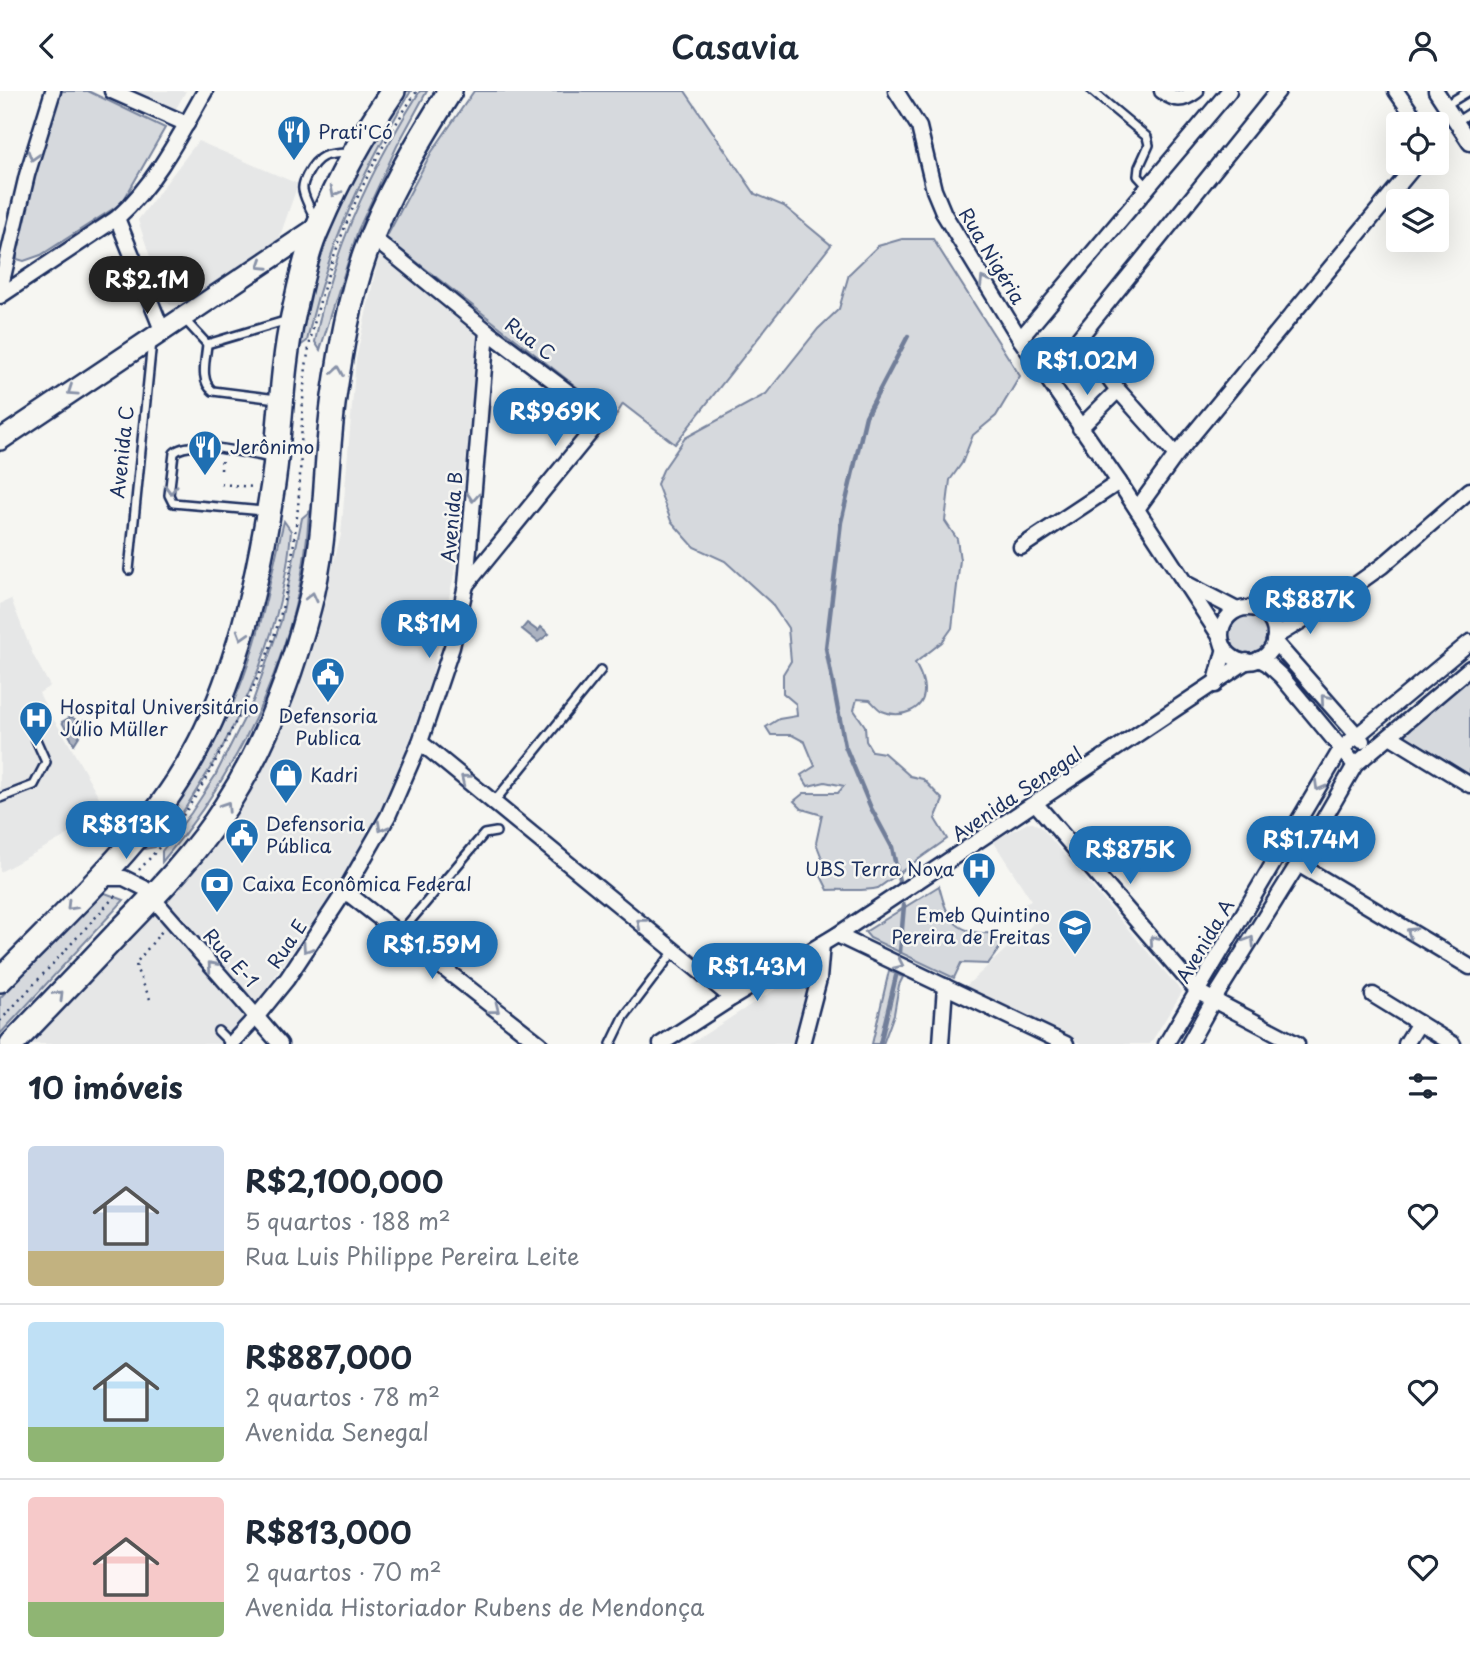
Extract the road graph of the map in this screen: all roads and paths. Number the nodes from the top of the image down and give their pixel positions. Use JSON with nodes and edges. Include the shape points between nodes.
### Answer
{"nodes":[{"id":1,"x":53,"y":91,"type":"edge"},
{"id":2,"x":112,"y":91,"type":"edge"},
{"id":3,"x":205,"y":91,"type":"edge"},
{"id":4,"x":393,"y":91,"type":"edge"},
{"id":5,"x":450,"y":91,"type":"edge"},
{"id":6,"x":896,"y":91,"type":"edge"},
{"id":7,"x":1092,"y":91,"type":"edge"},
{"id":8,"x":1162,"y":91,"type":"edge"},
{"id":9,"x":1196,"y":91,"type":"edge"},
{"id":10,"x":1229,"y":91,"type":"edge"},
{"id":11,"x":1278,"y":91,"type":"edge"},
{"id":12,"x":1396,"y":91,"type":"edge"},
{"id":13,"x":1436,"y":91,"type":"edge"},
{"id":14,"x":1469,"y":91,"type":"edge"},
{"id":15,"x":1446,"y":106,"type":"junction"},
{"id":16,"x":1411,"y":112,"type":"edge"},
{"id":17,"x":1470,"y":113,"type":"edge"},
{"id":18,"x":1456,"y":122,"type":"junction"},
{"id":19,"x":187,"y":124,"type":"junction"},
{"id":20,"x":1470,"y":143,"type":"edge"},
{"id":21,"x":355,"y":153,"type":"junction"},
{"id":22,"x":1407,"y":175,"type":"edge"},
{"id":23,"x":1147,"y":187,"type":"junction"},
{"id":24,"x":117,"y":218,"type":"junction"},
{"id":25,"x":318,"y":226,"type":"junction"},
{"id":26,"x":372,"y":237,"type":"junction"},
{"id":27,"x":5,"y":257,"type":"edge"},
{"id":28,"x":35,"y":274,"type":"junction"},
{"id":29,"x":0,"y":290,"type":"edge"},
{"id":30,"x":0,"y":296,"type":"edge"},
{"id":31,"x":183,"y":317,"type":"junction"},
{"id":32,"x":292,"y":319,"type":"junction"},
{"id":33,"x":487,"y":331,"type":"junction"},
{"id":34,"x":157,"y":333,"type":"junction"},
{"id":35,"x":1020,"y":339,"type":"junction"},
{"id":36,"x":207,"y":344,"type":"junction"},
{"id":37,"x":1118,"y":390,"type":"junction"},
{"id":38,"x":282,"y":400,"type":"junction"},
{"id":39,"x":1080,"y":428,"type":"junction"},
{"id":40,"x":0,"y":440,"type":"edge"},
{"id":41,"x":1176,"y":455,"type":"junction"},
{"id":42,"x":276,"y":459,"type":"junction"},
{"id":43,"x":1119,"y":482,"type":"junction"},
{"id":44,"x":221,"y":484,"type":"dead end"},
{"id":45,"x":1470,"y":491,"type":"edge"},
{"id":46,"x":270,"y":500,"type":"junction"},
{"id":47,"x":1138,"y":509,"type":"junction"},
{"id":48,"x":1021,"y":547,"type":"dead end"},
{"id":49,"x":129,"y":570,"type":"dead end"},
{"id":50,"x":1184,"y":582,"type":"junction"},
{"id":51,"x":466,"y":585,"type":"junction"},
{"id":52,"x":1326,"y":605,"type":"junction"},
{"id":53,"x":1237,"y":610,"type":"junction"},
{"id":54,"x":1260,"y":611,"type":"junction"},
{"id":55,"x":1275,"y":639,"type":"junction"},
{"id":56,"x":1470,"y":642,"type":"edge"},
{"id":57,"x":1223,"y":643,"type":"junction"},
{"id":58,"x":1253,"y":660,"type":"junction"},
{"id":59,"x":1470,"y":668,"type":"edge"},
{"id":60,"x":601,"y":670,"type":"dead end"},
{"id":61,"x":1215,"y":685,"type":"junction"},
{"id":62,"x":24,"y":713,"type":"dead end"},
{"id":63,"x":1356,"y":735,"type":"junction"},
{"id":64,"x":1391,"y":736,"type":"junction"},
{"id":65,"x":420,"y":742,"type":"junction"},
{"id":66,"x":1341,"y":748,"type":"junction"},
{"id":67,"x":1371,"y":749,"type":"junction"},
{"id":68,"x":1354,"y":765,"type":"junction"},
{"id":69,"x":1470,"y":785,"type":"edge"},
{"id":70,"x":0,"y":798,"type":"edge"},
{"id":71,"x":494,"y":802,"type":"junction"},
{"id":72,"x":1036,"y":804,"type":"junction"},
{"id":73,"x":496,"y":832,"type":"dead end"},
{"id":74,"x":1298,"y":865,"type":"junction"},
{"id":75,"x":98,"y":878,"type":"junction"},
{"id":76,"x":345,"y":891,"type":"junction"},
{"id":77,"x":152,"y":897,"type":"junction"},
{"id":78,"x":171,"y":920,"type":"junction"},
{"id":79,"x":399,"y":934,"type":"junction"},
{"id":80,"x":837,"y":935,"type":"junction"},
{"id":81,"x":822,"y":944,"type":"junction"},
{"id":82,"x":674,"y":951,"type":"junction"},
{"id":83,"x":1470,"y":967,"type":"edge"},
{"id":84,"x":0,"y":980,"type":"edge"},
{"id":85,"x":945,"y":986,"type":"junction"},
{"id":86,"x":1198,"y":992,"type":"junction"},
{"id":87,"x":1373,"y":995,"type":"dead end"},
{"id":88,"x":732,"y":997,"type":"junction"},
{"id":89,"x":150,"y":999,"type":"dead end"},
{"id":90,"x":1214,"y":999,"type":"junction"},
{"id":91,"x":257,"y":1016,"type":"junction"},
{"id":92,"x":1419,"y":1023,"type":"junction"},
{"id":93,"x":218,"y":1031,"type":"dead end"},
{"id":94,"x":12,"y":1044,"type":"edge"},
{"id":95,"x":231,"y":1044,"type":"edge"},
{"id":96,"x":280,"y":1044,"type":"edge"},
{"id":97,"x":540,"y":1044,"type":"edge"},
{"id":98,"x":611,"y":1044,"type":"edge"},
{"id":99,"x":661,"y":1044,"type":"edge"},
{"id":100,"x":802,"y":1044,"type":"edge"},
{"id":101,"x":941,"y":1044,"type":"edge"},
{"id":102,"x":1066,"y":1044,"type":"edge"},
{"id":103,"x":1166,"y":1044,"type":"edge"},
{"id":104,"x":1189,"y":1044,"type":"edge"},
{"id":105,"x":1297,"y":1044,"type":"edge"},
{"id":106,"x":1406,"y":1044,"type":"edge"},
{"id":107,"x":1453,"y":1044,"type":"edge"}],
"edges":[{"from":1,"to":27,"type":"street","one_way":true},
{"from":2,"to":19,"type":"street"},
{"from":3,"to":19,"type":"street"},
{"from":4,"to":21,"type":"main road"},
{"from":5,"to":26,"type":"main road","via":[[423,134]]},
{"from":35,"to":6,"type":"street","name":"Rua Nigéria","one_way":true,"via":[[944,215],[919,127]]},
{"from":7,"to":23,"type":"lane","via":[[1147,137],[1149,145],[1138,176]]},
{"from":8,"to":9,"type":"street","via":[[1180,100]]},
{"from":10,"to":23,"type":"street"},
{"from":11,"to":37,"type":"street","via":[[1079,338]]},
{"from":12,"to":16,"type":"street"},
{"from":13,"to":15,"type":"street"},
{"from":14,"to":15,"type":"lane"},
{"from":15,"to":18,"type":"street"},
{"from":17,"to":18,"type":"lane"},
{"from":18,"to":20,"type":"street"},
{"from":19,"to":24,"type":"street","via":[[160,167]]},
{"from":21,"to":25,"type":"main road","one_way":true},
{"from":21,"to":25,"type":"lane","via":[[318,158],[309,173],[303,188]]},
{"from":22,"to":41,"type":"street"},
{"from":23,"to":35,"type":"street"},
{"from":24,"to":28,"type":"street"},
{"from":24,"to":34,"type":"street"},
{"from":25,"to":31,"type":"street","one_way":true},
{"from":25,"to":32,"type":"main road"},
{"from":26,"to":33,"type":"street","name":"Rua C"},
{"from":77,"to":26,"type":"main road","one_way":true,"via":[[215,823],[244,776],[272,717],[300,638],[319,565],[342,348]]},
{"from":27,"to":28,"type":"street"},
{"from":27,"to":29,"type":"street"},
{"from":28,"to":30,"type":"street"},
{"from":31,"to":34,"type":"street"},
{"from":31,"to":36,"type":"lane"},
{"from":32,"to":36,"type":"lane"},
{"from":32,"to":38,"type":"main road"},
{"from":33,"to":51,"type":"street","name":"Avenida B","one_way":true},
{"from":33,"to":51,"type":"street","name":"Rua C","via":[[595,412],[597,420]]},
{"from":34,"to":40,"type":"street","one_way":true},
{"from":34,"to":49,"type":"lane","name":"Avenida C"},
{"from":35,"to":39,"type":"street","name":"Rua Nigéria"},
{"from":36,"to":38,"type":"lane","via":[[205,381],[213,391]]},
{"from":37,"to":39,"type":"street"},
{"from":37,"to":41,"type":"street"},
{"from":38,"to":42,"type":"main road"},
{"from":39,"to":43,"type":"street","name":"Rua Nigéria"},
{"from":41,"to":47,"type":"street"},
{"from":42,"to":46,"type":"main road"},
{"from":42,"to":46,"type":"lane","one_way":true,"via":[[190,446],[174,453],[169,495],[173,503]]},
{"from":43,"to":47,"type":"street","name":"Rua Nigéria"},
{"from":43,"to":48,"type":"street"},
{"from":44,"to":46,"type":"path"},
{"from":45,"to":52,"type":"street","via":[[1382,566]]},
{"from":46,"to":75,"type":"main road","one_way":true,"via":[[241,638],[195,752],[139,833]]},
{"from":47,"to":50,"type":"street","name":"Rua Nigéria"},
{"from":50,"to":53,"type":"street"},
{"from":50,"to":57,"type":"street","name":"Rua Nigéria"},
{"from":51,"to":65,"type":"street","name":"Avenida B","via":[[452,647]]},
{"from":52,"to":54,"type":"street"},
{"from":52,"to":55,"type":"street"},
{"from":53,"to":54,"type":"street"},
{"from":53,"to":57,"type":"street","via":[[1222,627]]},
{"from":54,"to":55,"type":"street","via":[[1274,626]]},
{"from":55,"to":58,"type":"street","via":[[1267,654]]},
{"from":63,"to":55,"type":"street","one_way":true},
{"from":56,"to":63,"type":"street","name":"Avenida A"},
{"from":57,"to":58,"type":"street","name":"Rua Nigéria","via":[[1231,655]]},
{"from":57,"to":61,"type":"street"},
{"from":58,"to":61,"type":"street","name":"Avenida Senegal"},
{"from":58,"to":66,"type":"street","via":[[1268,664],[1281,676]]},
{"from":59,"to":64,"type":"street","name":"Avenida A"},
{"from":60,"to":71,"type":"lane"},
{"from":61,"to":72,"type":"street","name":"Avenida Senegal"},
{"from":62,"to":70,"type":"lane","via":[[46,762],[34,785]]},
{"from":63,"to":66,"type":"street","name":"Avenida A"},
{"from":63,"to":67,"type":"street"},
{"from":64,"to":67,"type":"street","name":"Avenida A"},
{"from":64,"to":69,"type":"street"},
{"from":71,"to":65,"type":"street","one_way":true},
{"from":65,"to":76,"type":"street","name":"Avenida B","one_way":true,"via":[[388,816]]},
{"from":66,"to":68,"type":"street"},
{"from":66,"to":86,"type":"street","name":"Avenida A","one_way":true},
{"from":67,"to":68,"type":"street","name":"Avenida A"},
{"from":68,"to":74,"type":"street","name":"Avenida A"},
{"from":82,"to":71,"type":"street","one_way":true},
{"from":72,"to":80,"type":"street","name":"Avenida Senegal"},
{"from":86,"to":72,"type":"street","one_way":true},
{"from":73,"to":79,"type":"lane","via":[[484,834]]},
{"from":83,"to":74,"type":"street","one_way":true},
{"from":90,"to":74,"type":"street","name":"Avenida A","one_way":true},
{"from":75,"to":77,"type":"street","name":"Rua E-1","via":[[124,878]]},
{"from":75,"to":84,"type":"main road","one_way":true},
{"from":76,"to":79,"type":"street"},
{"from":76,"to":91,"type":"street","name":"Rua E","one_way":true},
{"from":77,"to":78,"type":"street","name":"Rua E-1"},
{"from":94,"to":77,"type":"main road","one_way":true},
{"from":78,"to":89,"type":"path","via":[[136,963]]},
{"from":91,"to":78,"type":"street","name":"Rua E-1","one_way":true},
{"from":79,"to":97,"type":"street","one_way":true},
{"from":80,"to":81,"type":"street","name":"Avenida Senegal"},
{"from":80,"to":85,"type":"street","one_way":true},
{"from":81,"to":88,"type":"street","name":"Avenida Senegal"},
{"from":81,"to":100,"type":"street","via":[[819,979]]},
{"from":82,"to":88,"type":"street"},
{"from":82,"to":98,"type":"lane","via":[[624,1017]]},
{"from":85,"to":101,"type":"street"},
{"from":85,"to":102,"type":"street"},
{"from":86,"to":90,"type":"street"},
{"from":86,"to":103,"type":"street","name":"Avenida A"},
{"from":87,"to":92,"type":"street"},
{"from":88,"to":99,"type":"street","name":"Avenida Senegal"},
{"from":90,"to":104,"type":"street","name":"Avenida A"},
{"from":90,"to":105,"type":"street"},
{"from":91,"to":95,"type":"street","name":"Rua E"},
{"from":91,"to":96,"type":"street","name":"Rua E-1"},
{"from":92,"to":106,"type":"street"},
{"from":92,"to":107,"type":"street"},
{"from":93,"to":95,"type":"lane"}]}
